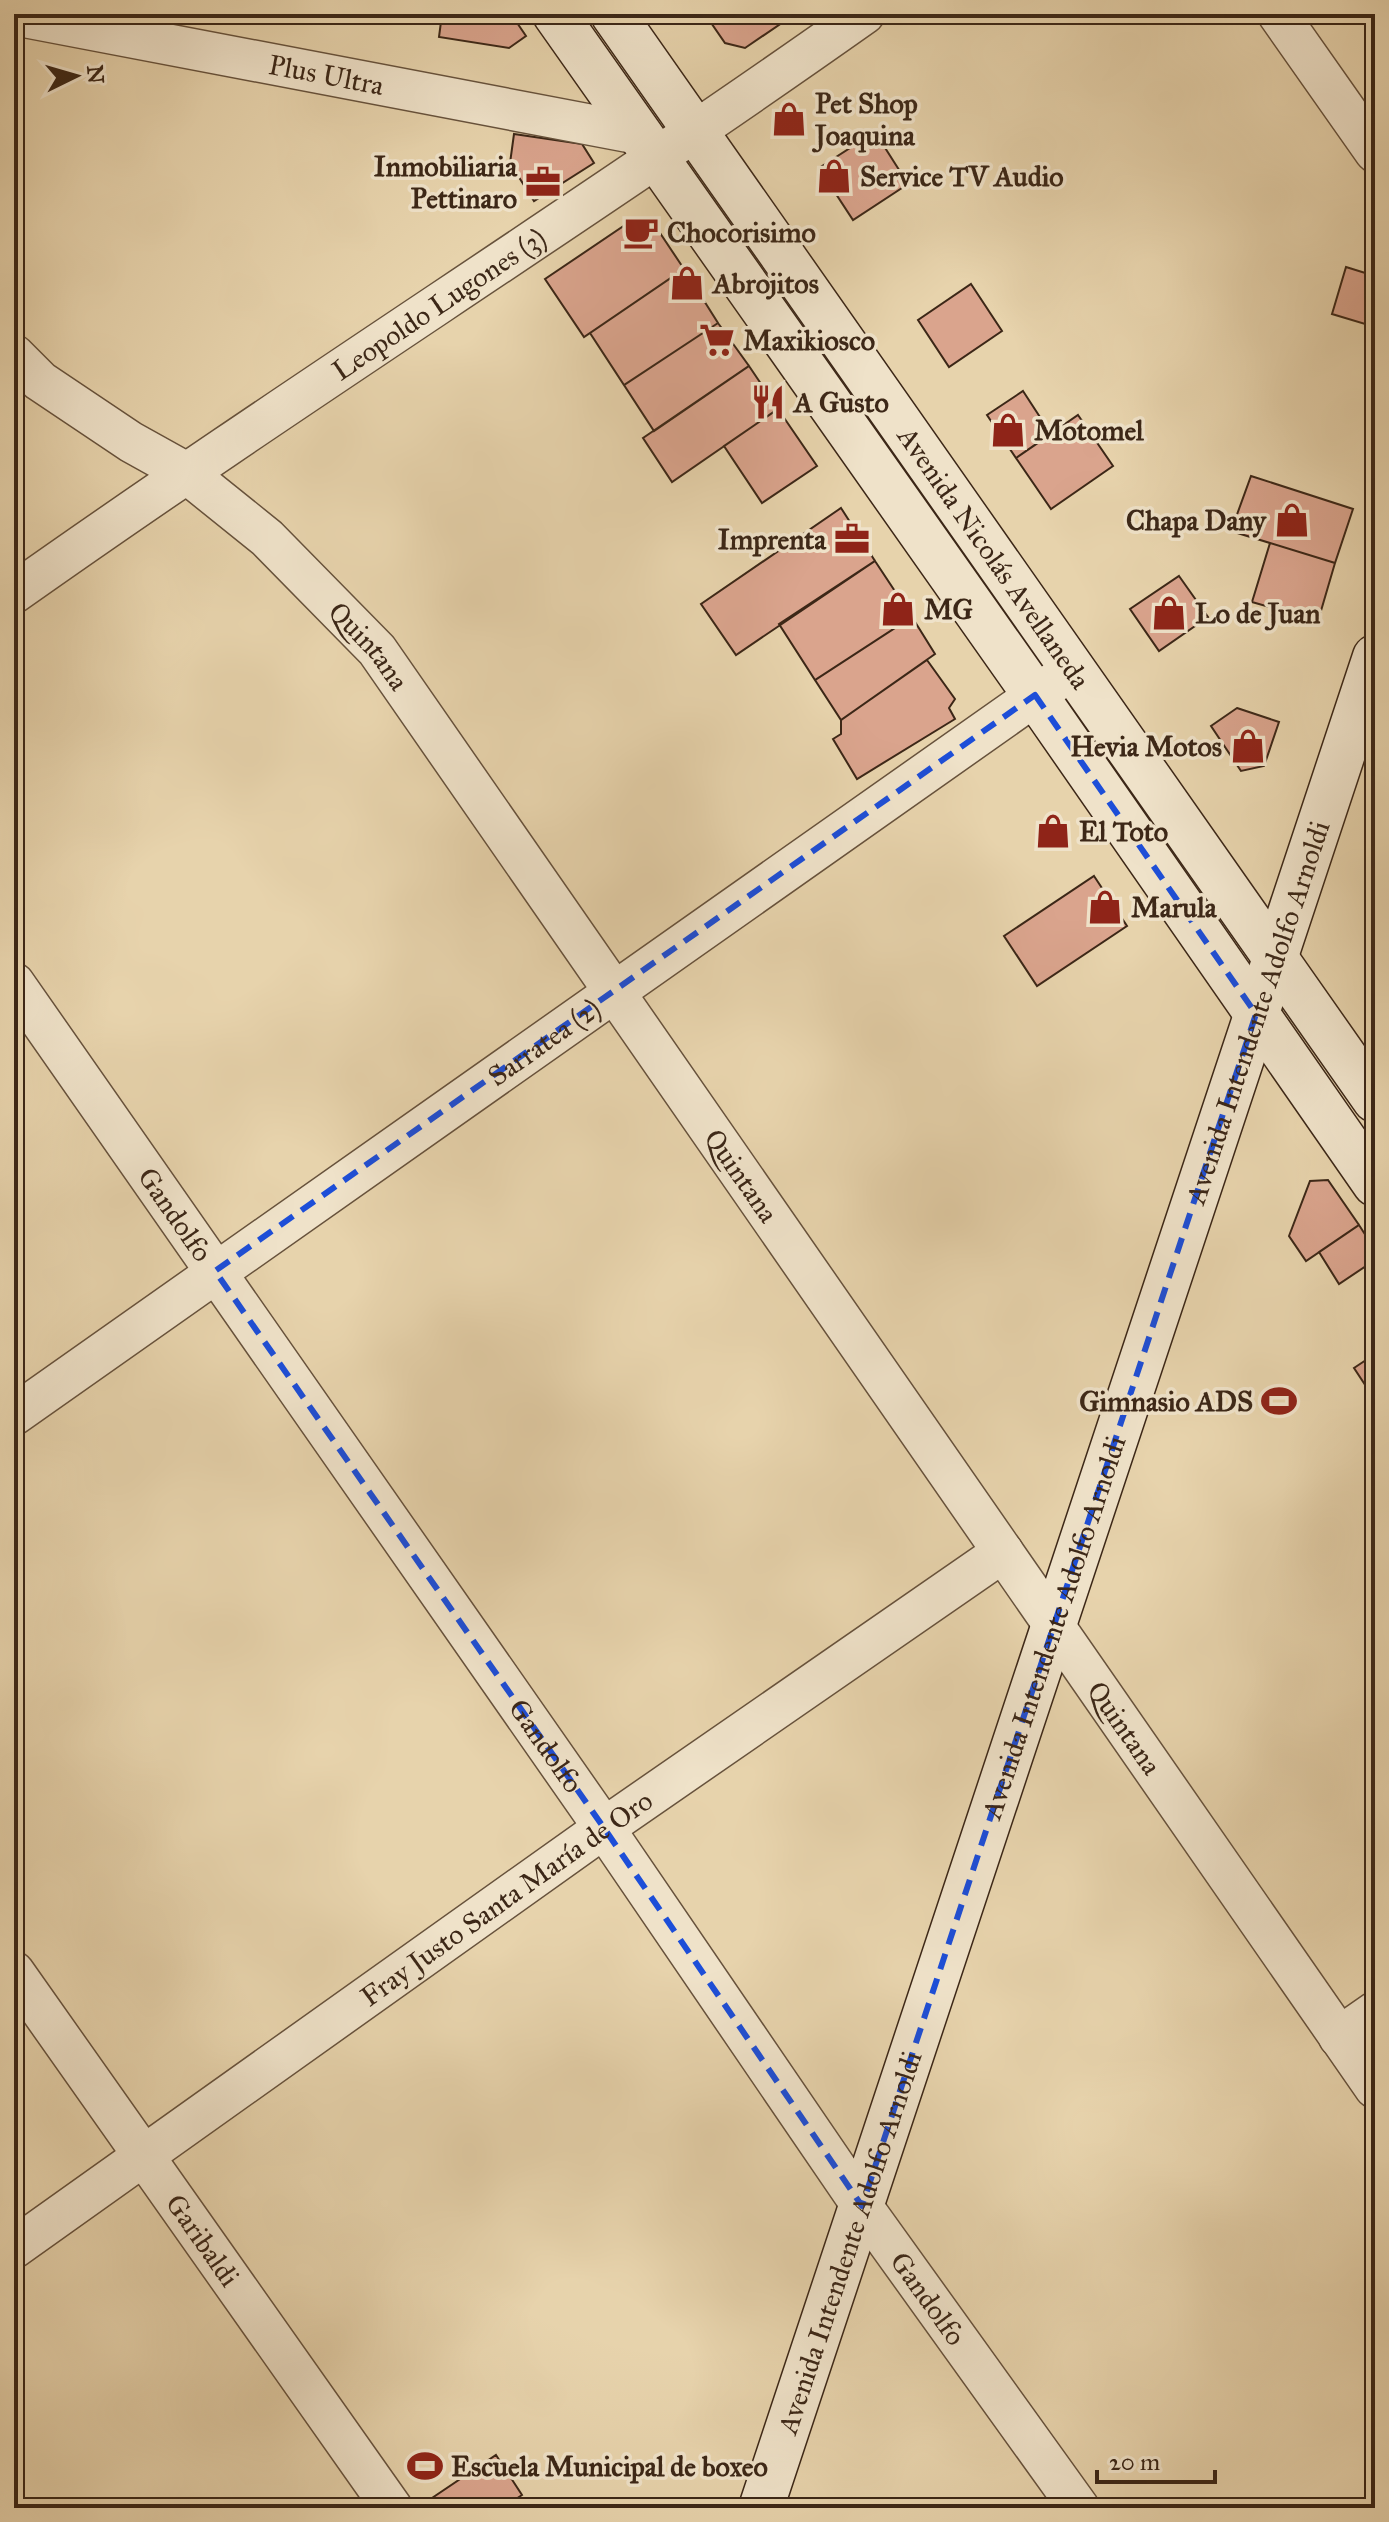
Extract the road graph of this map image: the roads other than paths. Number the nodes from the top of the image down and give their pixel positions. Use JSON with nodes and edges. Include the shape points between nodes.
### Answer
{"nodes":[{"id":1,"x":555,"y":14,"type":"edge"},
{"id":2,"x":613,"y":14,"type":"edge"},
{"id":3,"x":864,"y":14,"type":"edge"},
{"id":4,"x":1278,"y":14,"type":"edge"},
{"id":5,"x":14,"y":15,"type":"edge"},
{"id":6,"x":697,"y":132,"type":"junction"},
{"id":7,"x":648,"y":147,"type":"junction"},
{"id":8,"x":1375,"y":152,"type":"edge"},
{"id":9,"x":14,"y":355,"type":"edge"},
{"id":10,"x":185,"y":472,"type":"junction"},
{"id":11,"x":14,"y":593,"type":"edge"},
{"id":12,"x":1375,"y":657,"type":"edge"},
{"id":13,"x":1073,"y":669,"type":"junction"},
{"id":14,"x":1035,"y":695,"type":"junction"},
{"id":15,"x":1275,"y":958,"type":"junction"},
{"id":16,"x":14,"y":983,"type":"edge"},
{"id":17,"x":613,"y":991,"type":"junction"},
{"id":18,"x":1256,"y":1014,"type":"junction"},
{"id":19,"x":1375,"y":1100,"type":"edge"},
{"id":20,"x":1375,"y":1184,"type":"edge"},
{"id":21,"x":215,"y":1271,"type":"junction"},
{"id":22,"x":14,"y":1415,"type":"edge"},
{"id":23,"x":1003,"y":1552,"type":"junction"},
{"id":24,"x":1054,"y":1627,"type":"junction"},
{"id":25,"x":604,"y":1828,"type":"junction"},
{"id":26,"x":14,"y":1972,"type":"edge"},
{"id":27,"x":1375,"y":2012,"type":"edge"},
{"id":28,"x":1339,"y":2037,"type":"junction"},
{"id":29,"x":1375,"y":2088,"type":"edge"},
{"id":30,"x":143,"y":2154,"type":"junction"},
{"id":31,"x":862,"y":2206,"type":"junction"},
{"id":32,"x":14,"y":2248,"type":"edge"},
{"id":33,"x":392,"y":2508,"type":"edge"},
{"id":34,"x":761,"y":2508,"type":"edge"},
{"id":35,"x":1079,"y":2508,"type":"edge"}],
"edges":[{"from":1,"to":7,"type":"main road","name":"Avenida Nicolás Avellaneda"},
{"from":2,"to":6,"type":"main road","name":"Avenida Nicolás Avellaneda"},
{"from":3,"to":6,"type":"street","name":"Leopoldo Lugones (3)"},
{"from":4,"to":8,"type":"street"},
{"from":5,"to":7,"type":"street","name":"Plus Ultra"},
{"from":6,"to":7,"type":"street","name":"Leopoldo Lugones (3)"},
{"from":6,"to":13,"type":"main road","name":"Avenida Nicolás Avellaneda"},
{"from":7,"to":10,"type":"street","name":"Leopoldo Lugones (3)"},
{"from":7,"to":14,"type":"main road","name":"Avenida Nicolás Avellaneda"},
{"from":9,"to":10,"type":"street","name":"Quintana","via":[[40,381]]},
{"from":10,"to":11,"type":"street","name":"Leopoldo Lugones (3)"},
{"from":10,"to":17,"type":"street","name":"Quintana","via":[[267,538],[377,650]]},
{"from":12,"to":15,"type":"main road","name":"Avenida Intendente Adolfo Arnoldi"},
{"from":13,"to":14,"type":"street","name":"Sarratea (2)"},
{"from":13,"to":15,"type":"main road","name":"Avenida Nicolás Avellaneda"},
{"from":14,"to":17,"type":"street","name":"Sarratea (2)"},
{"from":14,"to":18,"type":"main road","name":"Avenida Nicolás Avellaneda"},
{"from":15,"to":18,"type":"main road","name":"Avenida Intendente Adolfo Arnoldi"},
{"from":15,"to":19,"type":"main road","name":"Avenida Nicolás Avellaneda"},
{"from":16,"to":21,"type":"street","name":"Gandolfo"},
{"from":17,"to":21,"type":"street","name":"Sarratea (2)"},
{"from":17,"to":23,"type":"street","name":"Quintana"},
{"from":18,"to":20,"type":"main road","name":"Avenida Nicolás Avellaneda"},
{"from":18,"to":24,"type":"main road","name":"Avenida Intendente Adolfo Arnoldi"},
{"from":21,"to":22,"type":"street","name":"Sarratea (2)"},
{"from":21,"to":25,"type":"street","name":"Gandolfo"},
{"from":23,"to":24,"type":"street","name":"Quintana"},
{"from":23,"to":25,"type":"street","name":"Fray Justo Santa María de Oro"},
{"from":24,"to":28,"type":"street","name":"Quintana"},
{"from":24,"to":31,"type":"main road","name":"Avenida Intendente Adolfo Arnoldi"},
{"from":25,"to":30,"type":"street","name":"Fray Justo Santa María de Oro"},
{"from":25,"to":31,"type":"street","name":"Gandolfo"},
{"from":26,"to":30,"type":"street","name":"Garibaldi"},
{"from":27,"to":28,"type":"street"},
{"from":28,"to":29,"type":"street","name":"Quintana"},
{"from":30,"to":32,"type":"street","name":"Fray Justo Santa María de Oro"},
{"from":30,"to":33,"type":"street","name":"Garibaldi"},
{"from":31,"to":34,"type":"main road","name":"Avenida Intendente Adolfo Arnoldi"},
{"from":31,"to":35,"type":"street","name":"Gandolfo"}]}
